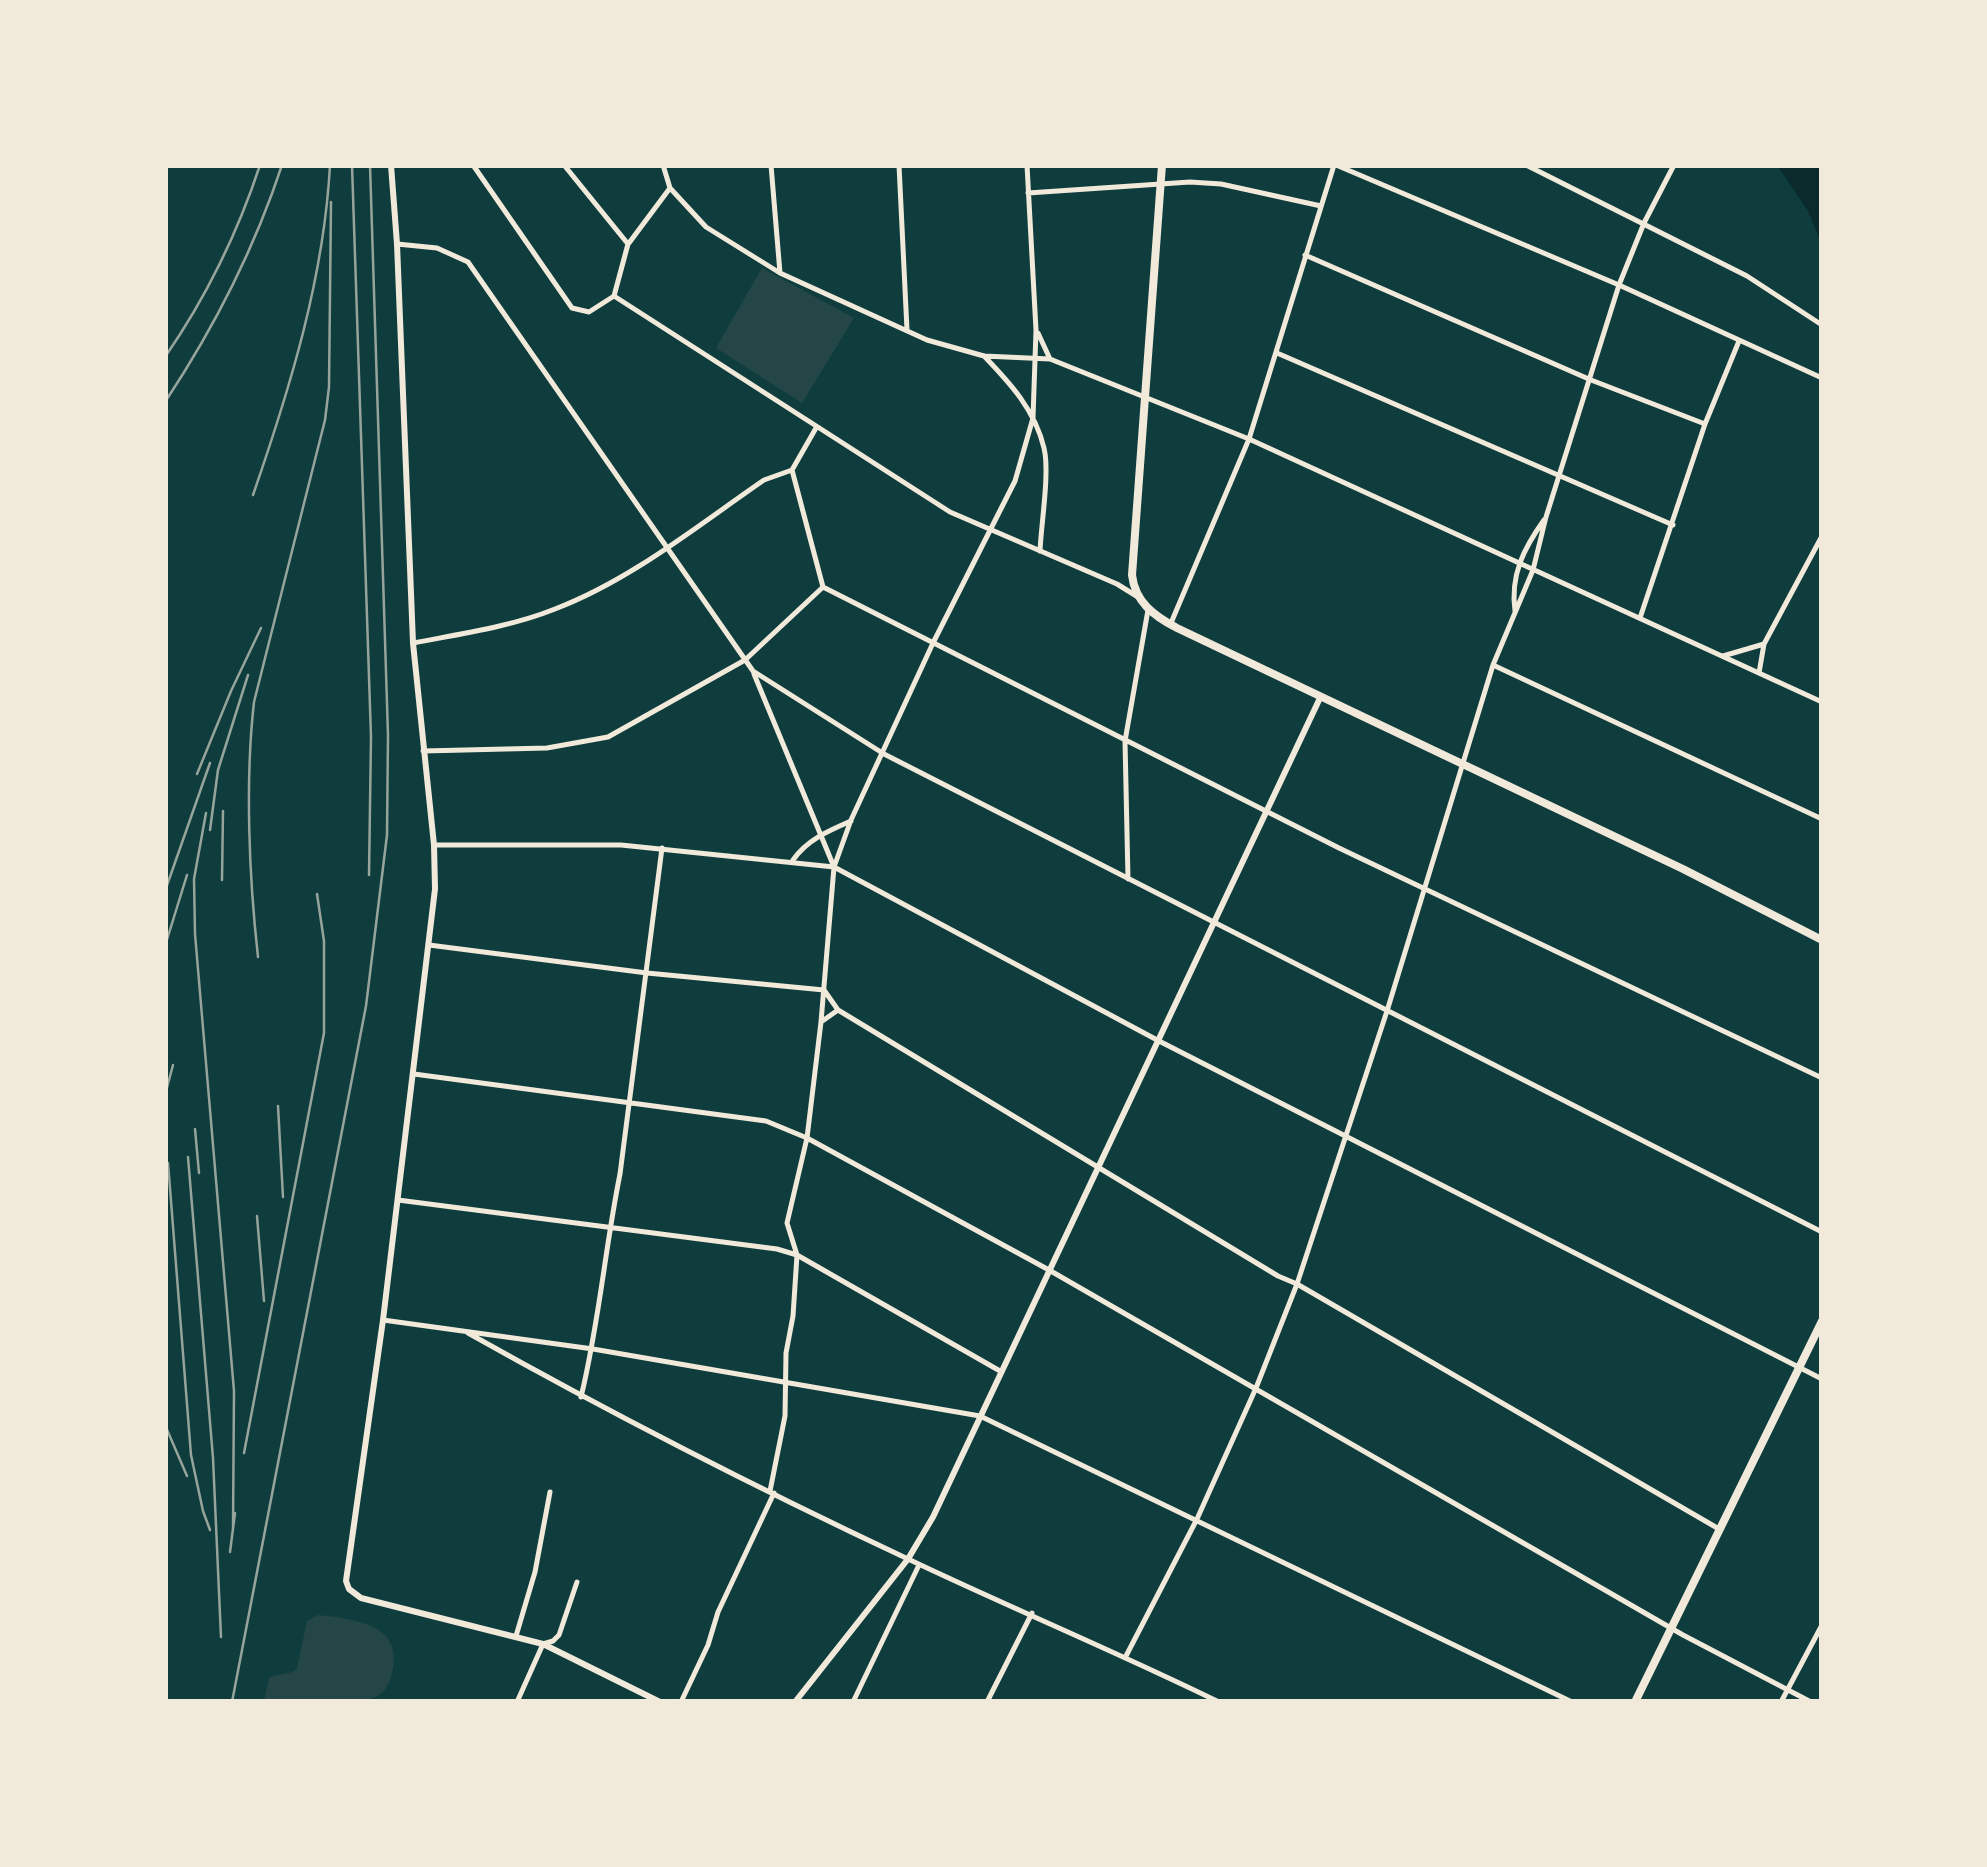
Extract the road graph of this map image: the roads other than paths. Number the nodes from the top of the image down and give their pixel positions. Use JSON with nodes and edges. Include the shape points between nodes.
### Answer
{"nodes":[{"id":1,"x":391,"y":165,"type":"edge"},
{"id":2,"x":473,"y":165,"type":"edge"},
{"id":3,"x":564,"y":165,"type":"edge"},
{"id":4,"x":663,"y":165,"type":"edge"},
{"id":5,"x":771,"y":165,"type":"edge"},
{"id":6,"x":898,"y":165,"type":"edge"},
{"id":7,"x":1027,"y":165,"type":"edge"},
{"id":8,"x":1162,"y":165,"type":"edge"},
{"id":9,"x":1335,"y":165,"type":"edge"},
{"id":10,"x":1526,"y":165,"type":"edge"},
{"id":11,"x":1674,"y":165,"type":"edge"},
{"id":12,"x":1161,"y":184,"type":"junction"},
{"id":13,"x":670,"y":188,"type":"junction"},
{"id":14,"x":1028,"y":192,"type":"junction"},
{"id":15,"x":1321,"y":206,"type":"junction"},
{"id":16,"x":1644,"y":223,"type":"junction"},
{"id":17,"x":397,"y":244,"type":"junction"},
{"id":18,"x":628,"y":244,"type":"junction"},
{"id":19,"x":1305,"y":255,"type":"junction"},
{"id":20,"x":780,"y":273,"type":"junction"},
{"id":21,"x":1619,"y":285,"type":"junction"},
{"id":22,"x":614,"y":296,"type":"junction"},
{"id":23,"x":1822,"y":324,"type":"edge"},
{"id":24,"x":907,"y":330,"type":"junction"},
{"id":25,"x":1036,"y":330,"type":"junction"},
{"id":26,"x":1739,"y":341,"type":"junction"},
{"id":27,"x":1277,"y":352,"type":"junction"},
{"id":28,"x":984,"y":356,"type":"junction"},
{"id":29,"x":1033,"y":358,"type":"junction"},
{"id":30,"x":1050,"y":359,"type":"junction"},
{"id":31,"x":1822,"y":378,"type":"edge"},
{"id":32,"x":1591,"y":380,"type":"junction"},
{"id":33,"x":1146,"y":400,"type":"junction"},
{"id":34,"x":1034,"y":418,"type":"junction"},
{"id":35,"x":1705,"y":424,"type":"junction"},
{"id":36,"x":816,"y":428,"type":"junction"},
{"id":37,"x":1249,"y":439,"type":"junction"},
{"id":38,"x":792,"y":470,"type":"junction"},
{"id":39,"x":1562,"y":474,"type":"junction"},
{"id":40,"x":1546,"y":517,"type":"junction"},
{"id":41,"x":1673,"y":525,"type":"junction"},
{"id":42,"x":990,"y":530,"type":"junction"},
{"id":43,"x":1822,"y":536,"type":"edge"},
{"id":44,"x":666,"y":546,"type":"junction"},
{"id":45,"x":1040,"y":551,"type":"junction"},
{"id":46,"x":1518,"y":563,"type":"junction"},
{"id":47,"x":1533,"y":570,"type":"junction"},
{"id":48,"x":1132,"y":575,"type":"junction"},
{"id":49,"x":1117,"y":584,"type":"junction"},
{"id":50,"x":823,"y":587,"type":"junction"},
{"id":51,"x":1138,"y":597,"type":"junction"},
{"id":52,"x":1148,"y":610,"type":"junction"},
{"id":53,"x":1515,"y":613,"type":"junction"},
{"id":54,"x":1640,"y":618,"type":"junction"},
{"id":55,"x":1170,"y":624,"type":"junction"},
{"id":56,"x":413,"y":642,"type":"junction"},
{"id":57,"x":934,"y":643,"type":"junction"},
{"id":58,"x":1764,"y":644,"type":"junction"},
{"id":59,"x":1723,"y":656,"type":"junction"},
{"id":60,"x":745,"y":660,"type":"junction"},
{"id":61,"x":1494,"y":665,"type":"junction"},
{"id":62,"x":753,"y":671,"type":"junction"},
{"id":63,"x":1759,"y":673,"type":"junction"},
{"id":64,"x":1320,"y":698,"type":"junction"},
{"id":65,"x":1822,"y":702,"type":"edge"},
{"id":66,"x":1125,"y":741,"type":"junction"},
{"id":67,"x":422,"y":752,"type":"junction"},
{"id":68,"x":884,"y":754,"type":"junction"},
{"id":69,"x":1461,"y":764,"type":"junction"},
{"id":70,"x":1267,"y":810,"type":"junction"},
{"id":71,"x":1822,"y":818,"type":"edge"},
{"id":72,"x":852,"y":820,"type":"junction"},
{"id":73,"x":823,"y":833,"type":"junction"},
{"id":74,"x":434,"y":845,"type":"junction"},
{"id":75,"x":662,"y":848,"type":"junction"},
{"id":76,"x":792,"y":860,"type":"junction"},
{"id":77,"x":834,"y":867,"type":"junction"},
{"id":78,"x":1128,"y":879,"type":"junction"},
{"id":79,"x":1426,"y":888,"type":"junction"},
{"id":80,"x":1215,"y":924,"type":"junction"},
{"id":81,"x":1822,"y":940,"type":"edge"},
{"id":82,"x":429,"y":945,"type":"junction"},
{"id":83,"x":647,"y":972,"type":"junction"},
{"id":84,"x":824,"y":990,"type":"junction"},
{"id":85,"x":838,"y":1010,"type":"junction"},
{"id":86,"x":1387,"y":1011,"type":"junction"},
{"id":87,"x":821,"y":1022,"type":"junction"},
{"id":88,"x":1159,"y":1041,"type":"junction"},
{"id":89,"x":413,"y":1074,"type":"junction"},
{"id":90,"x":1822,"y":1078,"type":"edge"},
{"id":91,"x":629,"y":1104,"type":"junction"},
{"id":92,"x":1346,"y":1136,"type":"junction"},
{"id":93,"x":807,"y":1138,"type":"junction"},
{"id":94,"x":1098,"y":1169,"type":"junction"},
{"id":95,"x":398,"y":1200,"type":"junction"},
{"id":96,"x":609,"y":1226,"type":"junction"},
{"id":97,"x":1822,"y":1232,"type":"edge"},
{"id":98,"x":796,"y":1255,"type":"junction"},
{"id":99,"x":1049,"y":1270,"type":"junction"},
{"id":100,"x":1297,"y":1284,"type":"junction"},
{"id":101,"x":383,"y":1320,"type":"junction"},
{"id":102,"x":1822,"y":1321,"type":"edge"},
{"id":103,"x":466,"y":1331,"type":"junction"},
{"id":104,"x":593,"y":1349,"type":"junction"},
{"id":105,"x":1799,"y":1368,"type":"junction"},
{"id":106,"x":1000,"y":1370,"type":"junction"},
{"id":107,"x":1822,"y":1379,"type":"edge"},
{"id":108,"x":788,"y":1382,"type":"junction"},
{"id":109,"x":1256,"y":1388,"type":"junction"},
{"id":110,"x":582,"y":1397,"type":"junction"},
{"id":111,"x":980,"y":1416,"type":"junction"},
{"id":112,"x":550,"y":1492,"type":"dead end"},
{"id":113,"x":772,"y":1492,"type":"junction"},
{"id":114,"x":1197,"y":1519,"type":"junction"},
{"id":115,"x":1719,"y":1529,"type":"junction"},
{"id":116,"x":908,"y":1559,"type":"junction"},
{"id":117,"x":919,"y":1564,"type":"junction"},
{"id":118,"x":577,"y":1582,"type":"dead end"},
{"id":119,"x":1032,"y":1613,"type":"junction"},
{"id":120,"x":1822,"y":1625,"type":"edge"},
{"id":121,"x":1672,"y":1629,"type":"junction"},
{"id":122,"x":516,"y":1636,"type":"junction"},
{"id":123,"x":542,"y":1644,"type":"junction"},
{"id":124,"x":1126,"y":1656,"type":"junction"},
{"id":125,"x":1788,"y":1689,"type":"junction"},
{"id":126,"x":517,"y":1702,"type":"edge"},
{"id":127,"x":660,"y":1702,"type":"edge"},
{"id":128,"x":681,"y":1702,"type":"edge"},
{"id":129,"x":795,"y":1702,"type":"edge"},
{"id":130,"x":853,"y":1702,"type":"edge"},
{"id":131,"x":988,"y":1702,"type":"edge"},
{"id":132,"x":1220,"y":1702,"type":"edge"},
{"id":133,"x":1572,"y":1702,"type":"edge"},
{"id":134,"x":1635,"y":1702,"type":"edge"},
{"id":135,"x":1781,"y":1702,"type":"edge"},
{"id":136,"x":1811,"y":1702,"type":"edge"}],
"edges":[{"from":1,"to":17,"type":"street"},
{"from":2,"to":22,"type":"street","via":[[572,308],[589,312]]},
{"from":3,"to":18,"type":"street"},
{"from":4,"to":13,"type":"street"},
{"from":5,"to":20,"type":"street"},
{"from":6,"to":24,"type":"street"},
{"from":7,"to":14,"type":"street"},
{"from":8,"to":12,"type":"main road"},
{"from":9,"to":15,"type":"street"},
{"from":9,"to":21,"type":"street"},
{"from":10,"to":16,"type":"street"},
{"from":11,"to":16,"type":"street"},
{"from":12,"to":14,"type":"street"},
{"from":12,"to":15,"type":"street","via":[[1221,184]]},
{"from":12,"to":33,"type":"main road"},
{"from":13,"to":18,"type":"street"},
{"from":13,"to":20,"type":"street","via":[[706,227]]},
{"from":14,"to":25,"type":"street"},
{"from":15,"to":19,"type":"street"},
{"from":16,"to":21,"type":"street"},
{"from":16,"to":23,"type":"street","via":[[1748,276]]},
{"from":17,"to":44,"type":"street","via":[[437,248],[468,262]]},
{"from":17,"to":56,"type":"street"},
{"from":18,"to":22,"type":"street"},
{"from":19,"to":27,"type":"street"},
{"from":19,"to":32,"type":"street"},
{"from":20,"to":24,"type":"street"},
{"from":21,"to":26,"type":"street"},
{"from":21,"to":32,"type":"street"},
{"from":22,"to":36,"type":"street"},
{"from":24,"to":28,"type":"street"},
{"from":25,"to":29,"type":"street"},
{"from":25,"to":30,"type":"street"},
{"from":26,"to":31,"type":"street"},
{"from":26,"to":35,"type":"street"},
{"from":27,"to":37,"type":"street"},
{"from":27,"to":39,"type":"street"},
{"from":28,"to":29,"type":"street"},
{"from":28,"to":34,"type":"street"},
{"from":29,"to":30,"type":"street"},
{"from":29,"to":34,"type":"street"},
{"from":30,"to":33,"type":"street"},
{"from":32,"to":35,"type":"street"},
{"from":32,"to":39,"type":"street"},
{"from":33,"to":37,"type":"street"},
{"from":33,"to":48,"type":"main road"},
{"from":34,"to":42,"type":"street"},
{"from":34,"to":45,"type":"street","via":[[1045,451]]},
{"from":35,"to":41,"type":"street"},
{"from":36,"to":38,"type":"street"},
{"from":36,"to":42,"type":"street"},
{"from":37,"to":46,"type":"street"},
{"from":37,"to":55,"type":"street"},
{"from":38,"to":44,"type":"street","via":[[764,480]]},
{"from":38,"to":50,"type":"street"},
{"from":39,"to":40,"type":"street"},
{"from":39,"to":41,"type":"street"},
{"from":40,"to":46,"type":"street"},
{"from":40,"to":47,"type":"street"},
{"from":41,"to":54,"type":"street"},
{"from":42,"to":45,"type":"street"},
{"from":42,"to":57,"type":"street"},
{"from":43,"to":58,"type":"street"},
{"from":44,"to":56,"type":"street","via":[[608,585],[554,610]]},
{"from":44,"to":60,"type":"street"},
{"from":45,"to":49,"type":"street"},
{"from":46,"to":47,"type":"street"},
{"from":46,"to":53,"type":"street"},
{"from":47,"to":53,"type":"street"},
{"from":47,"to":54,"type":"street"},
{"from":48,"to":49,"type":"street"},
{"from":48,"to":51,"type":"main road"},
{"from":49,"to":51,"type":"street"},
{"from":50,"to":57,"type":"street"},
{"from":50,"to":60,"type":"street"},
{"from":51,"to":52,"type":"main road"},
{"from":52,"to":55,"type":"main road"},
{"from":52,"to":66,"type":"street"},
{"from":53,"to":61,"type":"street"},
{"from":54,"to":59,"type":"street"},
{"from":55,"to":64,"type":"main road"},
{"from":56,"to":67,"type":"street"},
{"from":57,"to":66,"type":"street"},
{"from":57,"to":68,"type":"street"},
{"from":58,"to":59,"type":"street"},
{"from":58,"to":63,"type":"street"},
{"from":59,"to":63,"type":"street"},
{"from":60,"to":62,"type":"street"},
{"from":60,"to":67,"type":"street","via":[[608,736],[547,748]]},
{"from":61,"to":69,"type":"street"},
{"from":61,"to":71,"type":"street"},
{"from":62,"to":68,"type":"street"},
{"from":62,"to":73,"type":"street"},
{"from":63,"to":65,"type":"street"},
{"from":64,"to":69,"type":"main road"},
{"from":64,"to":70,"type":"street"},
{"from":66,"to":70,"type":"street"},
{"from":66,"to":78,"type":"street"},
{"from":67,"to":74,"type":"street"},
{"from":68,"to":72,"type":"street"},
{"from":68,"to":78,"type":"street"},
{"from":69,"to":79,"type":"street"},
{"from":69,"to":81,"type":"main road"},
{"from":70,"to":79,"type":"street"},
{"from":70,"to":80,"type":"street"},
{"from":72,"to":73,"type":"street"},
{"from":72,"to":77,"type":"street"},
{"from":73,"to":76,"type":"street"},
{"from":73,"to":77,"type":"street"},
{"from":74,"to":75,"type":"street"},
{"from":74,"to":82,"type":"street"},
{"from":75,"to":76,"type":"street"},
{"from":75,"to":83,"type":"street"},
{"from":76,"to":77,"type":"street"},
{"from":77,"to":84,"type":"street"},
{"from":77,"to":88,"type":"street"},
{"from":78,"to":80,"type":"street"},
{"from":79,"to":86,"type":"street"},
{"from":79,"to":90,"type":"street"},
{"from":80,"to":86,"type":"street"},
{"from":80,"to":88,"type":"street"},
{"from":82,"to":83,"type":"street"},
{"from":82,"to":89,"type":"street"},
{"from":83,"to":84,"type":"street"},
{"from":83,"to":91,"type":"street"},
{"from":84,"to":85,"type":"street"},
{"from":84,"to":87,"type":"street"},
{"from":85,"to":87,"type":"street"},
{"from":85,"to":94,"type":"street"},
{"from":86,"to":92,"type":"street"},
{"from":86,"to":97,"type":"street"},
{"from":87,"to":93,"type":"street"},
{"from":88,"to":92,"type":"street"},
{"from":88,"to":94,"type":"street"},
{"from":89,"to":91,"type":"street"},
{"from":89,"to":95,"type":"street"},
{"from":91,"to":93,"type":"street","via":[[766,1121]]},
{"from":91,"to":96,"type":"street"},
{"from":92,"to":100,"type":"street"},
{"from":92,"to":105,"type":"street"},
{"from":93,"to":98,"type":"street","via":[[787,1223]]},
{"from":93,"to":99,"type":"street"},
{"from":94,"to":99,"type":"street"},
{"from":94,"to":100,"type":"street"},
{"from":95,"to":96,"type":"street"},
{"from":95,"to":101,"type":"street"},
{"from":96,"to":98,"type":"street"},
{"from":96,"to":104,"type":"street"},
{"from":98,"to":106,"type":"street"},
{"from":98,"to":108,"type":"street"},
{"from":99,"to":106,"type":"street"},
{"from":99,"to":109,"type":"street"},
{"from":100,"to":109,"type":"street"},
{"from":100,"to":115,"type":"street"},
{"from":101,"to":103,"type":"street"},
{"from":101,"to":122,"type":"street","via":[[346,1570],[349,1589]]},
{"from":102,"to":105,"type":"main road"},
{"from":103,"to":104,"type":"street"},
{"from":103,"to":110,"type":"street"},
{"from":104,"to":108,"type":"street"},
{"from":104,"to":110,"type":"street"},
{"from":105,"to":107,"type":"street"},
{"from":105,"to":115,"type":"main road"},
{"from":106,"to":111,"type":"street"},
{"from":108,"to":111,"type":"street"},
{"from":108,"to":113,"type":"street"},
{"from":109,"to":114,"type":"street"},
{"from":109,"to":121,"type":"street"},
{"from":110,"to":113,"type":"street"},
{"from":111,"to":114,"type":"street"},
{"from":111,"to":116,"type":"street"},
{"from":112,"to":122,"type":"street"},
{"from":113,"to":116,"type":"street"},
{"from":113,"to":128,"type":"street"},
{"from":114,"to":124,"type":"street"},
{"from":114,"to":133,"type":"street"},
{"from":115,"to":121,"type":"main road"},
{"from":116,"to":117,"type":"street"},
{"from":116,"to":129,"type":"street"},
{"from":117,"to":119,"type":"street"},
{"from":117,"to":130,"type":"street"},
{"from":118,"to":123,"type":"street","via":[[559,1635]]},
{"from":119,"to":124,"type":"street"},
{"from":119,"to":131,"type":"street"},
{"from":120,"to":125,"type":"street"},
{"from":121,"to":125,"type":"street"},
{"from":121,"to":134,"type":"main road"},
{"from":122,"to":123,"type":"street"},
{"from":123,"to":126,"type":"street"},
{"from":123,"to":127,"type":"street"},
{"from":124,"to":132,"type":"street"},
{"from":125,"to":135,"type":"street"},
{"from":125,"to":136,"type":"street"}]}
